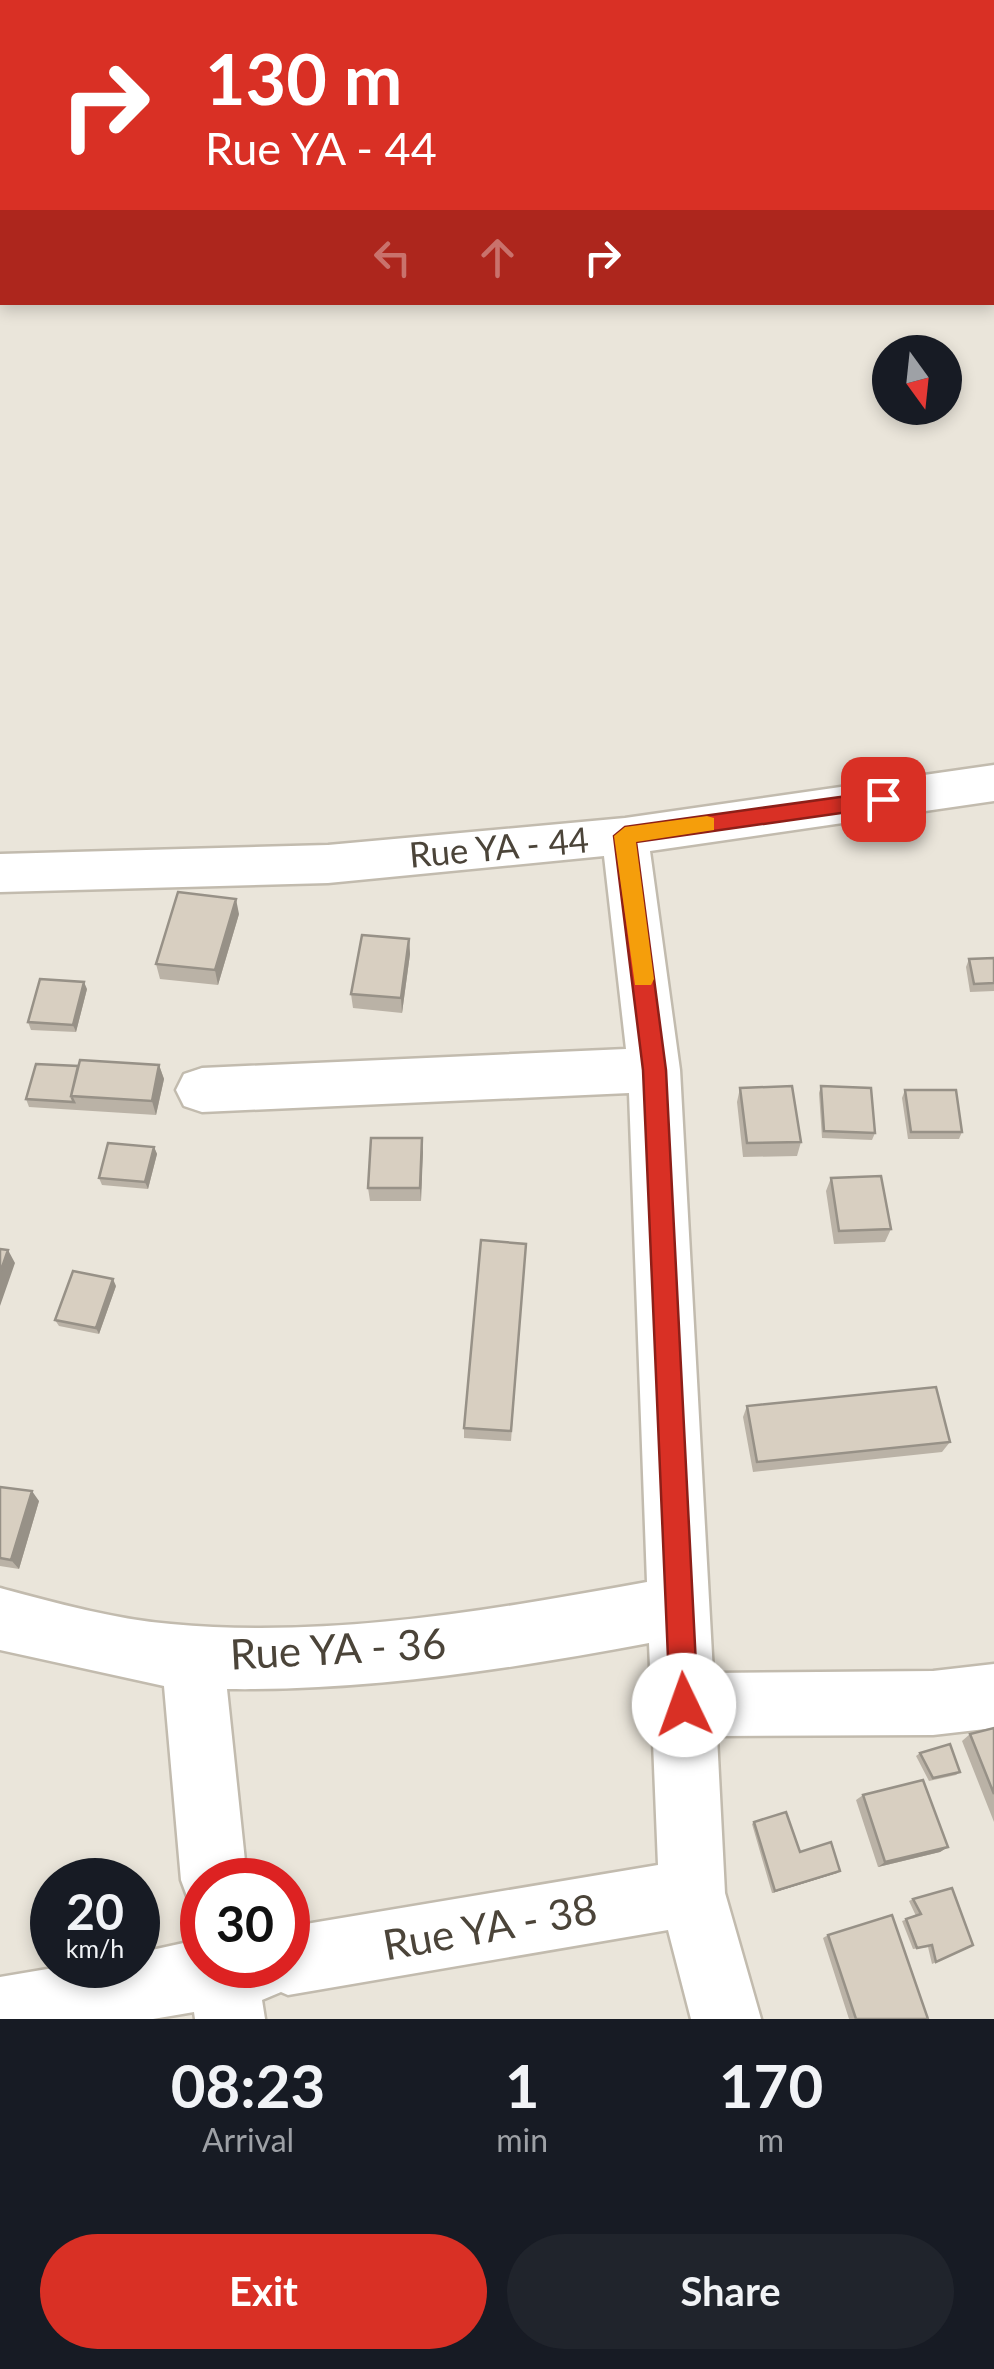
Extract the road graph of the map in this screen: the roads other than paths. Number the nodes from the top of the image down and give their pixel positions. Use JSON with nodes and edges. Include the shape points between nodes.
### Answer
{"nodes":[{"id":1,"x":994,"y":783,"type":"edge"},
{"id":2,"x":625,"y":836,"type":"junction"},
{"id":3,"x":0,"y":873,"type":"edge"},
{"id":4,"x":654,"y":1070,"type":"junction"},
{"id":5,"x":202,"y":1090,"type":"dead end"},
{"id":6,"x":678,"y":1607,"type":"junction"},
{"id":7,"x":0,"y":1619,"type":"edge"},
{"id":8,"x":193,"y":1657,"type":"junction"},
{"id":9,"x":994,"y":1696,"type":"edge"},
{"id":10,"x":684,"y":1705,"type":"junction"},
{"id":11,"x":212,"y":1858,"type":"edge"},
{"id":12,"x":692,"y":1893,"type":"junction"},
{"id":13,"x":310,"y":1957,"type":"edge"},
{"id":14,"x":180,"y":1987,"type":"edge"},
{"id":15,"x":0,"y":2012,"type":"edge"},
{"id":16,"x":726,"y":2019,"type":"edge"}],
"edges":[{"from":1,"to":2,"type":"street","name":"Rue YA - 44"},
{"from":2,"to":3,"type":"street","name":"Rue YA - 44","via":[[328,864]]},
{"from":2,"to":4,"type":"street"},
{"from":4,"to":5,"type":"street"},
{"from":4,"to":6,"type":"street"},
{"from":6,"to":8,"type":"street","name":"Rue YA - 36","via":[[394,1651]]},
{"from":6,"to":10,"type":"street"},
{"from":7,"to":8,"type":"street","name":"Rue YA - 36","via":[[96,1643]]},
{"from":8,"to":11,"type":"street"},
{"from":9,"to":10,"type":"street","via":[[933,1703]]},
{"from":10,"to":12,"type":"street"},
{"from":12,"to":13,"type":"street","name":"Rue YA - 38"},
{"from":12,"to":16,"type":"street"},
{"from":14,"to":15,"type":"street"}]}
